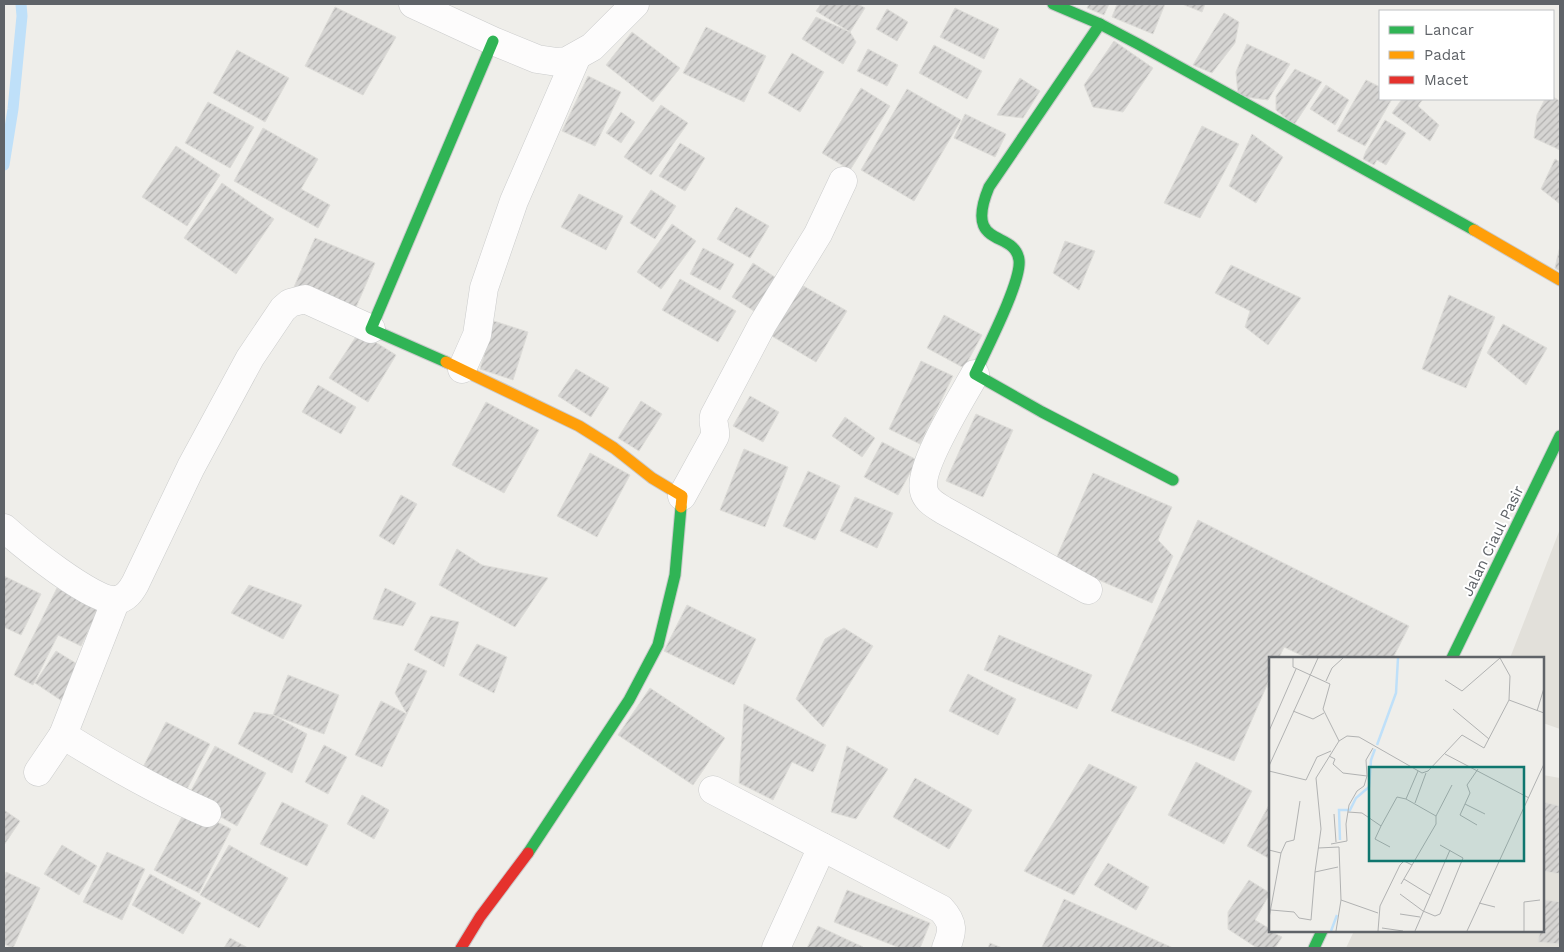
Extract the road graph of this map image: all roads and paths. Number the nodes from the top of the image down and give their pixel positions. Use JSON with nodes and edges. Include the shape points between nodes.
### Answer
{"nodes":[{"id":1,"x":413,"y":4,"type":"edge"},
{"id":2,"x":635,"y":4,"type":"edge"},
{"id":3,"x":1053,"y":4,"type":"edge"},
{"id":4,"x":1100,"y":24,"type":"junction"},
{"id":5,"x":492,"y":42,"type":"junction"},
{"id":6,"x":577,"y":56,"type":"junction"},
{"id":7,"x":843,"y":181,"type":"dead end"},
{"id":8,"x":1560,"y":280,"type":"edge"},
{"id":9,"x":371,"y":328,"type":"junction"},
{"id":10,"x":462,"y":369,"type":"junction"},
{"id":11,"x":975,"y":374,"type":"junction"},
{"id":12,"x":1560,"y":436,"type":"edge"},
{"id":13,"x":1173,"y":480,"type":"dead end"},
{"id":14,"x":682,"y":496,"type":"junction"},
{"id":15,"x":4,"y":528,"type":"edge"},
{"id":16,"x":1088,"y":590,"type":"dead end"},
{"id":17,"x":116,"y":600,"type":"junction"},
{"id":18,"x":1452,"y":657,"type":"edge"},
{"id":19,"x":63,"y":735,"type":"junction"},
{"id":20,"x":38,"y":772,"type":"dead end"},
{"id":21,"x":713,"y":790,"type":"dead end"},
{"id":22,"x":208,"y":813,"type":"dead end"},
{"id":23,"x":822,"y":847,"type":"junction"},
{"id":24,"x":1322,"y":932,"type":"edge"},
{"id":25,"x":460,"y":948,"type":"edge"},
{"id":26,"x":776,"y":948,"type":"edge"},
{"id":27,"x":946,"y":948,"type":"edge"},
{"id":28,"x":1314,"y":948,"type":"edge"}],
"edges":[{"from":1,"to":5,"type":"street"},
{"from":2,"to":6,"type":"street","via":[[592,47]]},
{"from":3,"to":4,"type":"street"},
{"from":4,"to":8,"type":"street"},
{"from":4,"to":11,"type":"street","via":[[989,188],[981,210],[985,231],[1010,245],[1020,261],[1011,294]]},
{"from":5,"to":6,"type":"street","via":[[537,59],[556,62]]},
{"from":5,"to":9,"type":"street"},
{"from":6,"to":10,"type":"street","via":[[514,201],[484,288],[477,335]]},
{"from":7,"to":14,"type":"street","via":[[818,234],[762,326],[714,416],[715,436]]},
{"from":9,"to":10,"type":"street"},
{"from":9,"to":17,"type":"street","via":[[305,299],[290,303],[283,310],[236,383],[135,584],[124,598]]},
{"from":10,"to":14,"type":"street","via":[[579,426]]},
{"from":11,"to":13,"type":"street"},
{"from":11,"to":16,"type":"street","via":[[932,454],[923,479],[924,491],[930,501],[943,510]]},
{"from":12,"to":18,"type":"street","name":"Jalan Ciaul Pasir"},
{"from":14,"to":25,"type":"street","via":[[675,575],[658,645],[629,700]]},
{"from":15,"to":17,"type":"street","via":[[78,584],[106,600]]},
{"from":17,"to":19,"type":"street"},
{"from":19,"to":20,"type":"street"},
{"from":19,"to":22,"type":"street"},
{"from":21,"to":23,"type":"street"},
{"from":23,"to":26,"type":"street"},
{"from":23,"to":27,"type":"street","via":[[941,909],[949,918],[951,929]]},
{"from":24,"to":28,"type":"street"}]}
